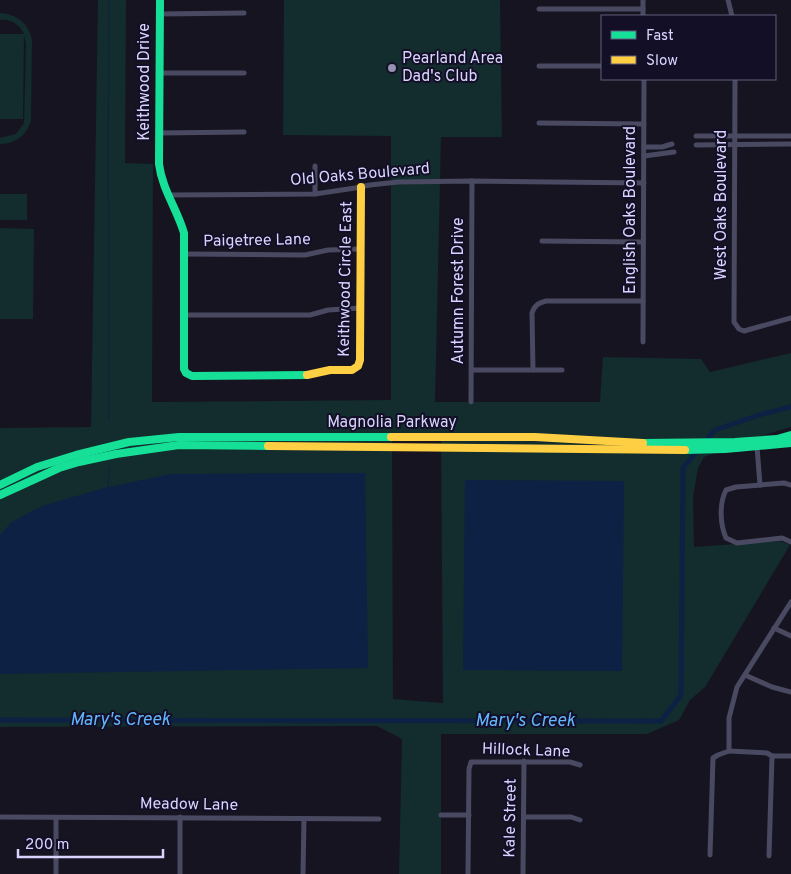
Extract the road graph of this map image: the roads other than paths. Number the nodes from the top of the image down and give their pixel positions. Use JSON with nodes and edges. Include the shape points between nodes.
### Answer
{"nodes":[{"id":1,"x":160,"y":0,"type":"edge"},
{"id":2,"x":643,"y":0,"type":"edge"},
{"id":3,"x":728,"y":0,"type":"edge"},
{"id":4,"x":539,"y":9,"type":"dead end"},
{"id":5,"x":643,"y":10,"type":"junction"},
{"id":6,"x":244,"y":13,"type":"dead end"},
{"id":7,"x":159,"y":14,"type":"junction"},
{"id":8,"x":643,"y":15,"type":"edge"},
{"id":9,"x":732,"y":15,"type":"edge"},
{"id":10,"x":539,"y":66,"type":"dead end"},
{"id":11,"x":601,"y":66,"type":"edge"},
{"id":12,"x":159,"y":73,"type":"junction"},
{"id":13,"x":244,"y":73,"type":"dead end"},
{"id":14,"x":644,"y":80,"type":"edge"},
{"id":15,"x":735,"y":80,"type":"edge"},
{"id":16,"x":539,"y":123,"type":"dead end"},
{"id":17,"x":644,"y":124,"type":"junction"},
{"id":18,"x":244,"y":132,"type":"dead end"},
{"id":19,"x":159,"y":133,"type":"junction"},
{"id":20,"x":735,"y":135,"type":"junction"},
{"id":21,"x":696,"y":136,"type":"dead end"},
{"id":22,"x":791,"y":136,"type":"edge"},
{"id":23,"x":672,"y":144,"type":"dead end"},
{"id":24,"x":734,"y":144,"type":"junction"},
{"id":25,"x":791,"y":144,"type":"edge"},
{"id":26,"x":696,"y":145,"type":"dead end"},
{"id":27,"x":644,"y":147,"type":"junction"},
{"id":28,"x":674,"y":152,"type":"dead end"},
{"id":29,"x":644,"y":156,"type":"junction"},
{"id":30,"x":315,"y":166,"type":"dead end"},
{"id":31,"x":472,"y":181,"type":"junction"},
{"id":32,"x":644,"y":183,"type":"junction"},
{"id":33,"x":361,"y":186,"type":"junction"},
{"id":34,"x":315,"y":194,"type":"junction"},
{"id":35,"x":168,"y":195,"type":"junction"},
{"id":36,"x":542,"y":241,"type":"dead end"},
{"id":37,"x":643,"y":242,"type":"junction"},
{"id":38,"x":361,"y":250,"type":"junction"},
{"id":39,"x":184,"y":254,"type":"junction"},
{"id":40,"x":643,"y":301,"type":"junction"},
{"id":41,"x":360,"y":308,"type":"junction"},
{"id":42,"x":184,"y":315,"type":"junction"},
{"id":43,"x":791,"y":318,"type":"edge"},
{"id":44,"x":643,"y":342,"type":"dead end"},
{"id":45,"x":472,"y":370,"type":"junction"},
{"id":46,"x":533,"y":370,"type":"junction"},
{"id":47,"x":562,"y":370,"type":"dead end"},
{"id":48,"x":185,"y":372,"type":"joint"},
{"id":49,"x":471,"y":402,"type":"dead end"},
{"id":50,"x":791,"y":435,"type":"edge"},
{"id":51,"x":381,"y":437,"type":"junction"},
{"id":52,"x":472,"y":437,"type":"junction"},
{"id":53,"x":170,"y":442,"type":"junction"},
{"id":54,"x":791,"y":443,"type":"edge"},
{"id":55,"x":665,"y":446,"type":"junction"},
{"id":56,"x":724,"y":446,"type":"junction"},
{"id":57,"x":381,"y":447,"type":"junction"},
{"id":58,"x":757,"y":447,"type":"junction"},
{"id":59,"x":472,"y":448,"type":"junction"},
{"id":60,"x":65,"y":463,"type":"junction"},
{"id":61,"x":0,"y":485,"type":"edge"},
{"id":62,"x":760,"y":485,"type":"junction"},
{"id":63,"x":791,"y":485,"type":"edge"},
{"id":64,"x":0,"y":495,"type":"edge"},
{"id":65,"x":791,"y":542,"type":"edge"},
{"id":66,"x":791,"y":602,"type":"edge"},
{"id":67,"x":774,"y":628,"type":"junction"},
{"id":68,"x":791,"y":636,"type":"edge"},
{"id":69,"x":745,"y":675,"type":"junction"},
{"id":70,"x":791,"y":692,"type":"edge"},
{"id":71,"x":729,"y":751,"type":"junction"},
{"id":72,"x":772,"y":756,"type":"junction"},
{"id":73,"x":791,"y":756,"type":"edge"},
{"id":74,"x":524,"y":762,"type":"junction"},
{"id":75,"x":580,"y":765,"type":"dead end"},
{"id":76,"x":441,"y":815,"type":"dead end"},
{"id":77,"x":469,"y":815,"type":"junction"},
{"id":78,"x":0,"y":817,"type":"edge"},
{"id":79,"x":180,"y":817,"type":"junction"},
{"id":80,"x":524,"y":817,"type":"junction"},
{"id":81,"x":56,"y":818,"type":"junction"},
{"id":82,"x":304,"y":819,"type":"junction"},
{"id":83,"x":379,"y":819,"type":"dead end"},
{"id":84,"x":580,"y":820,"type":"dead end"},
{"id":85,"x":710,"y":855,"type":"dead end"},
{"id":86,"x":769,"y":856,"type":"dead end"},
{"id":87,"x":56,"y":874,"type":"edge"},
{"id":88,"x":180,"y":874,"type":"edge"},
{"id":89,"x":303,"y":874,"type":"edge"},
{"id":90,"x":468,"y":874,"type":"edge"},
{"id":91,"x":523,"y":874,"type":"edge"}],
"edges":[{"from":1,"to":7,"type":"street","name":"Keithwood Drive"},
{"from":2,"to":5,"type":"street"},
{"from":3,"to":9,"type":"street"},
{"from":4,"to":5,"type":"street"},
{"from":5,"to":8,"type":"street"},
{"from":6,"to":7,"type":"street"},
{"from":7,"to":12,"type":"street","name":"Keithwood Drive"},
{"from":10,"to":11,"type":"street"},
{"from":12,"to":13,"type":"street"},
{"from":12,"to":19,"type":"street","name":"Keithwood Drive"},
{"from":14,"to":17,"type":"street","name":"English Oaks Boulevard"},
{"from":15,"to":20,"type":"street","name":"West Oaks Boulevard"},
{"from":16,"to":17,"type":"street"},
{"from":17,"to":27,"type":"street","name":"English Oaks Boulevard"},
{"from":18,"to":19,"type":"street"},
{"from":19,"to":35,"type":"street","name":"Keithwood Drive","via":[[158,164]]},
{"from":20,"to":21,"type":"street"},
{"from":20,"to":22,"type":"street"},
{"from":20,"to":24,"type":"street","name":"West Oaks Boulevard"},
{"from":23,"to":27,"type":"street"},
{"from":24,"to":25,"type":"street"},
{"from":24,"to":26,"type":"street"},
{"from":24,"to":43,"type":"street","name":"West Oaks Boulevard","via":[[734,322],[739,329],[747,331]]},
{"from":27,"to":29,"type":"street","name":"English Oaks Boulevard"},
{"from":28,"to":29,"type":"street"},
{"from":29,"to":32,"type":"street","name":"English Oaks Boulevard"},
{"from":30,"to":34,"type":"street"},
{"from":31,"to":32,"type":"street","name":"Old Oaks Boulevard"},
{"from":31,"to":33,"type":"street","name":"Old Oaks Boulevard","via":[[385,182]]},
{"from":31,"to":45,"type":"street","name":"Autumn Forest Drive"},
{"from":32,"to":37,"type":"street","name":"English Oaks Boulevard"},
{"from":33,"to":34,"type":"street","name":"Old Oaks Boulevard"},
{"from":33,"to":38,"type":"street","name":"Keithwood Circle East"},
{"from":34,"to":35,"type":"street","name":"Old Oaks Boulevard"},
{"from":35,"to":39,"type":"street","name":"Keithwood Drive","via":[[182,224]]},
{"from":36,"to":37,"type":"street"},
{"from":37,"to":40,"type":"street","name":"English Oaks Boulevard"},
{"from":38,"to":39,"type":"street","name":"Paigetree Lane","via":[[328,250],[305,255]]},
{"from":38,"to":41,"type":"street","name":"Keithwood Circle East"},
{"from":39,"to":42,"type":"street","name":"Keithwood Drive"},
{"from":40,"to":44,"type":"street","name":"English Oaks Boulevard"},
{"from":40,"to":46,"type":"street","via":[[539,302],[532,313]]},
{"from":41,"to":42,"type":"street","via":[[310,315]]},
{"from":41,"to":48,"type":"street","name":"Keithwood Circle East","via":[[360,360],[355,369],[305,374],[192,376]]},
{"from":42,"to":48,"type":"street","name":"Keithwood Drive"},
{"from":45,"to":46,"type":"street"},
{"from":45,"to":49,"type":"street","name":"Autumn Forest Drive"},
{"from":46,"to":47,"type":"street"},
{"from":50,"to":56,"type":"street","name":"Magnolia Parkway"},
{"from":51,"to":52,"type":"street","name":"Magnolia Parkway"},
{"from":51,"to":53,"type":"street","name":"Magnolia Parkway"},
{"from":51,"to":57,"type":"street"},
{"from":52,"to":55,"type":"street","name":"Magnolia Parkway"},
{"from":52,"to":59,"type":"street"},
{"from":53,"to":57,"type":"street","name":"Magnolia Parkway"},
{"from":53,"to":60,"type":"street","name":"Magnolia Parkway","via":[[129,442]]},
{"from":54,"to":58,"type":"street","name":"Magnolia Parkway"},
{"from":55,"to":56,"type":"street","name":"Magnolia Parkway"},
{"from":55,"to":59,"type":"street","name":"Magnolia Parkway"},
{"from":56,"to":58,"type":"street","name":"Magnolia Parkway"},
{"from":57,"to":59,"type":"street","name":"Magnolia Parkway"},
{"from":58,"to":62,"type":"street"},
{"from":60,"to":61,"type":"street","name":"Magnolia Parkway","via":[[37,467]]},
{"from":60,"to":64,"type":"street","name":"Magnolia Parkway"},
{"from":62,"to":63,"type":"street"},
{"from":62,"to":65,"type":"street","via":[[726,490],[722,498],[722,530],[726,538],[737,543],[782,538]]},
{"from":66,"to":67,"type":"street"},
{"from":67,"to":68,"type":"street"},
{"from":67,"to":69,"type":"street"},
{"from":69,"to":70,"type":"street"},
{"from":69,"to":71,"type":"street","via":[[737,687],[729,718]]},
{"from":71,"to":72,"type":"street"},
{"from":71,"to":85,"type":"street","via":[[713,758]]},
{"from":72,"to":73,"type":"street"},
{"from":72,"to":86,"type":"street"},
{"from":74,"to":75,"type":"street","name":"Hillock Lane"},
{"from":74,"to":77,"type":"street","name":"Hillock Lane","via":[[471,762]]},
{"from":74,"to":80,"type":"street","name":"Kale Street"},
{"from":76,"to":77,"type":"street"},
{"from":77,"to":90,"type":"street"},
{"from":78,"to":81,"type":"street","name":"Meadow Lane"},
{"from":79,"to":81,"type":"street","name":"Meadow Lane"},
{"from":79,"to":82,"type":"street","name":"Meadow Lane"},
{"from":79,"to":88,"type":"street"},
{"from":80,"to":84,"type":"street","via":[[571,817]]},
{"from":80,"to":91,"type":"street","name":"Kale Street"},
{"from":81,"to":87,"type":"street"},
{"from":82,"to":83,"type":"street","name":"Meadow Lane"},
{"from":82,"to":89,"type":"street"}]}
